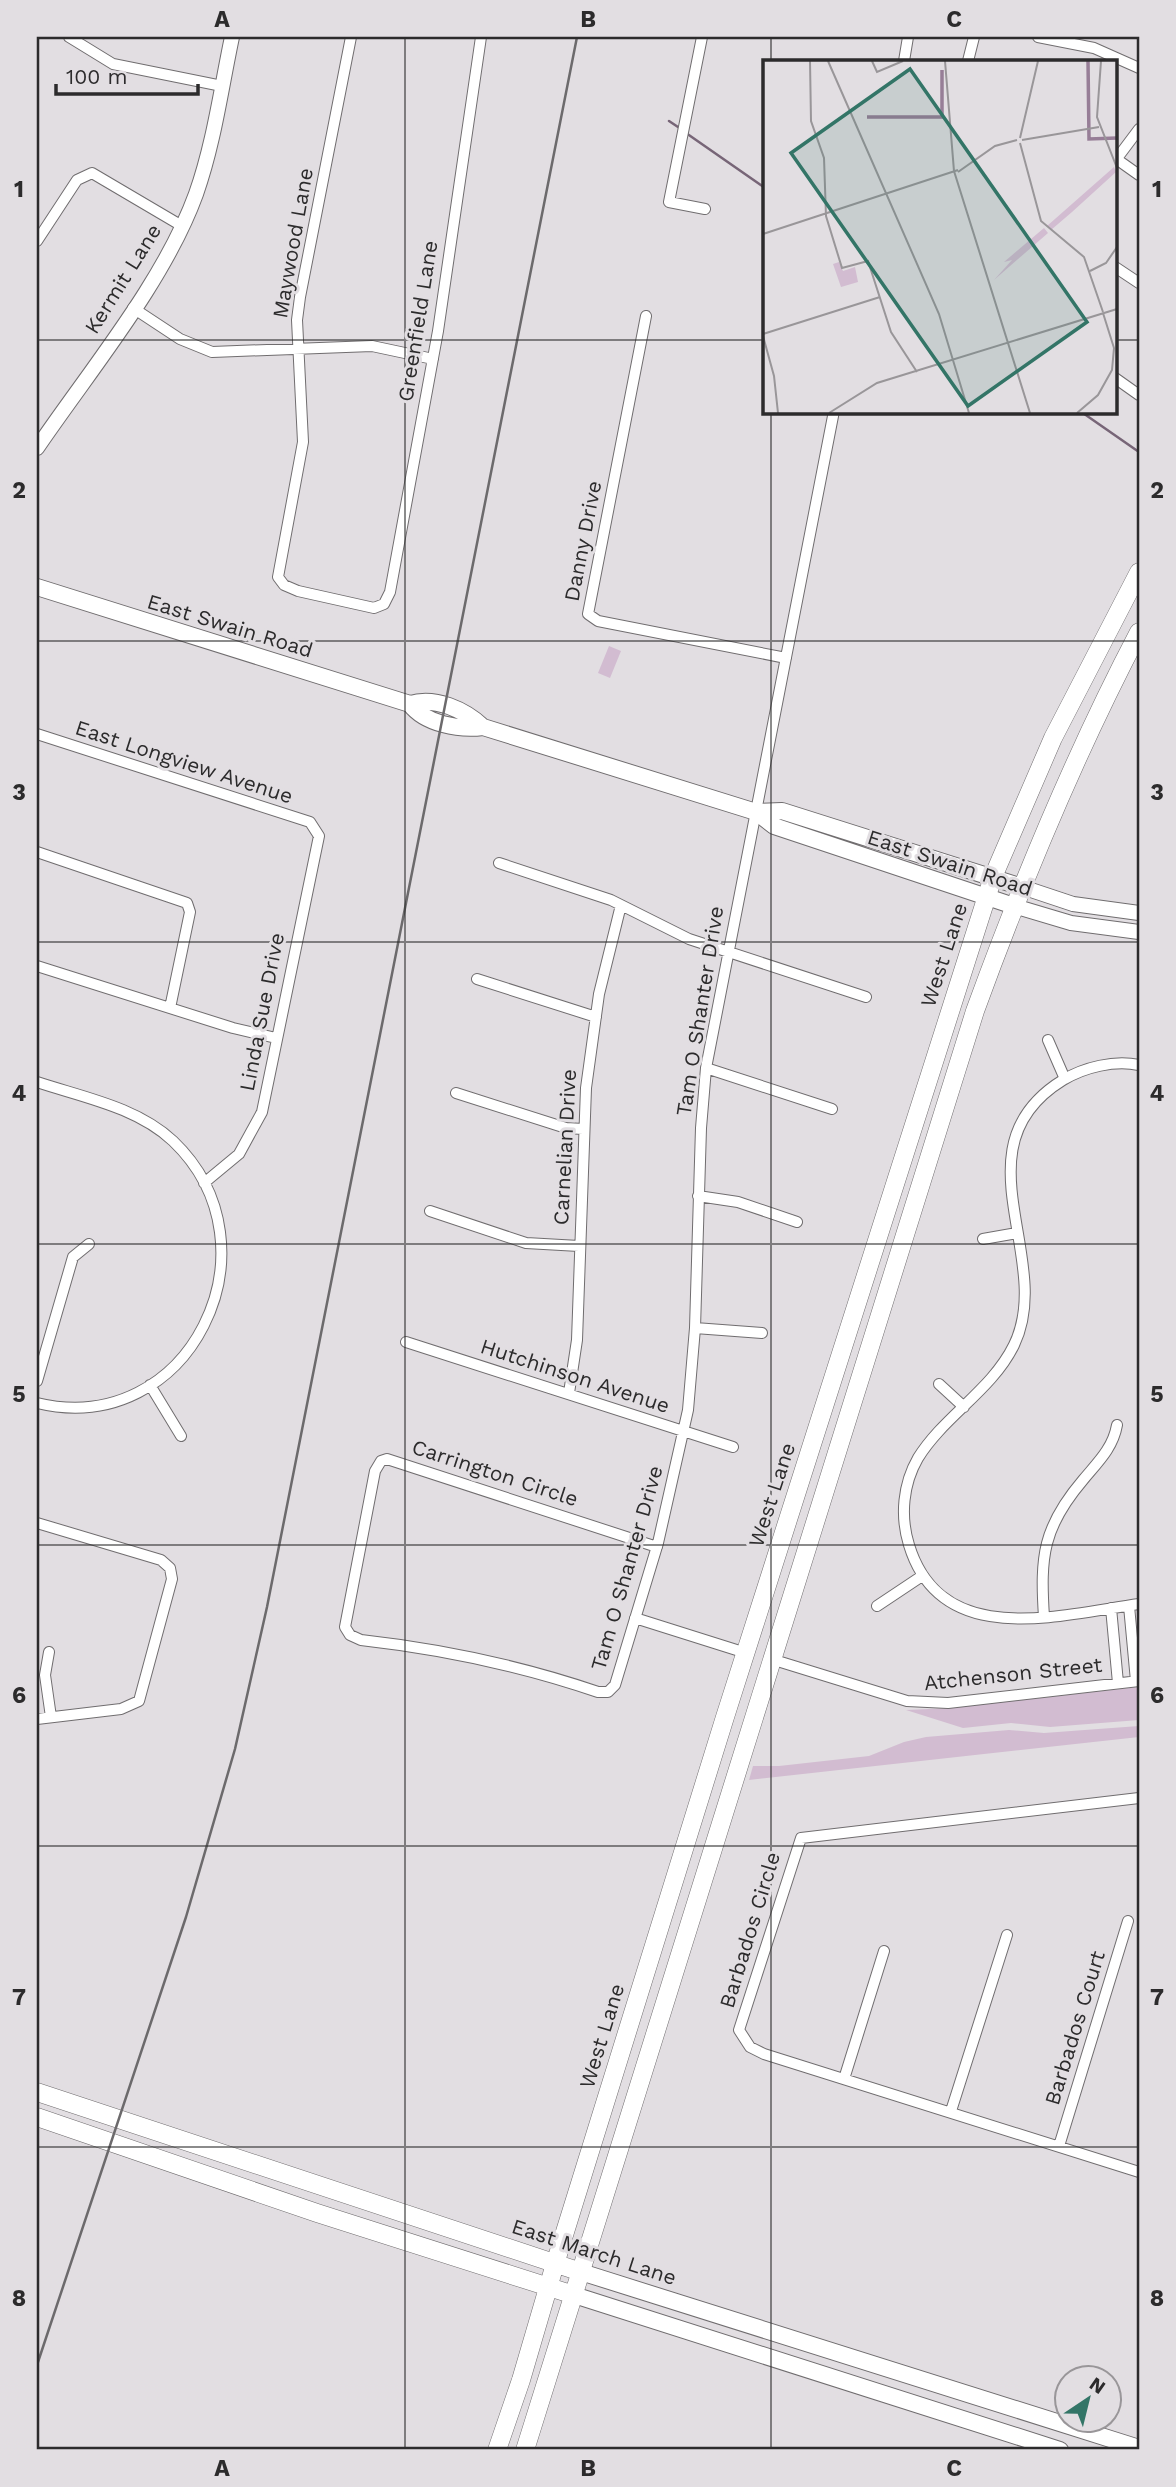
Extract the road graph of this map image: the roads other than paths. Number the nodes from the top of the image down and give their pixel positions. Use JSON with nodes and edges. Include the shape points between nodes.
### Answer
{"nodes":[{"id":1,"x":69,"y":37,"type":"edge"},
{"id":2,"x":232,"y":37,"type":"edge"},
{"id":3,"x":351,"y":37,"type":"edge"},
{"id":4,"x":481,"y":37,"type":"edge"},
{"id":5,"x":702,"y":37,"type":"edge"},
{"id":6,"x":908,"y":37,"type":"edge"},
{"id":7,"x":974,"y":37,"type":"edge"},
{"id":8,"x":1038,"y":37,"type":"edge"},
{"id":9,"x":904,"y":60,"type":"edge"},
{"id":10,"x":968,"y":60,"type":"edge"},
{"id":11,"x":1139,"y":68,"type":"edge"},
{"id":12,"x":222,"y":86,"type":"junction"},
{"id":13,"x":1139,"y":129,"type":"edge"},
{"id":14,"x":1116,"y":158,"type":"edge"},
{"id":15,"x":1116,"y":160,"type":"edge"},
{"id":16,"x":1139,"y":175,"type":"edge"},
{"id":17,"x":705,"y":209,"type":"dead end"},
{"id":18,"x":181,"y":226,"type":"junction"},
{"id":19,"x":37,"y":241,"type":"edge"},
{"id":20,"x":1116,"y":268,"type":"edge"},
{"id":21,"x":1139,"y":283,"type":"edge"},
{"id":22,"x":133,"y":308,"type":"junction"},
{"id":23,"x":646,"y":317,"type":"dead end"},
{"id":24,"x":298,"y":349,"type":"junction"},
{"id":25,"x":433,"y":359,"type":"junction"},
{"id":26,"x":1116,"y":378,"type":"edge"},
{"id":27,"x":1139,"y":395,"type":"edge"},
{"id":28,"x":834,"y":413,"type":"edge"},
{"id":29,"x":37,"y":448,"type":"edge"},
{"id":30,"x":1139,"y":572,"type":"edge"},
{"id":31,"x":37,"y":587,"type":"edge"},
{"id":32,"x":379,"y":607,"type":"joint"},
{"id":33,"x":1139,"y":632,"type":"edge"},
{"id":34,"x":786,"y":659,"type":"junction"},
{"id":35,"x":37,"y":734,"type":"edge"},
{"id":36,"x":756,"y":812,"type":"junction"},
{"id":37,"x":316,"y":829,"type":"joint"},
{"id":38,"x":37,"y":852,"type":"edge"},
{"id":39,"x":499,"y":863,"type":"dead end"},
{"id":40,"x":993,"y":877,"type":"junction"},
{"id":41,"x":1022,"y":887,"type":"junction"},
{"id":42,"x":987,"y":899,"type":"junction"},
{"id":43,"x":621,"y":905,"type":"junction"},
{"id":44,"x":1014,"y":906,"type":"junction"},
{"id":45,"x":1139,"y":913,"type":"edge"},
{"id":46,"x":1139,"y":932,"type":"edge"},
{"id":47,"x":727,"y":951,"type":"junction"},
{"id":48,"x":37,"y":966,"type":"edge"},
{"id":49,"x":477,"y":979,"type":"dead end"},
{"id":50,"x":866,"y":997,"type":"dead end"},
{"id":51,"x":170,"y":1008,"type":"junction"},
{"id":52,"x":596,"y":1017,"type":"junction"},
{"id":53,"x":276,"y":1038,"type":"junction"},
{"id":54,"x":1048,"y":1040,"type":"dead end"},
{"id":55,"x":1139,"y":1065,"type":"edge"},
{"id":56,"x":706,"y":1068,"type":"junction"},
{"id":57,"x":1065,"y":1079,"type":"junction"},
{"id":58,"x":37,"y":1083,"type":"edge"},
{"id":59,"x":456,"y":1093,"type":"dead end"},
{"id":60,"x":831,"y":1109,"type":"dead end"},
{"id":61,"x":583,"y":1129,"type":"junction"},
{"id":62,"x":204,"y":1184,"type":"junction"},
{"id":63,"x":698,"y":1196,"type":"junction"},
{"id":64,"x":430,"y":1211,"type":"dead end"},
{"id":65,"x":797,"y":1222,"type":"dead end"},
{"id":66,"x":1017,"y":1233,"type":"junction"},
{"id":67,"x":983,"y":1240,"type":"dead end"},
{"id":68,"x":89,"y":1244,"type":"dead end"},
{"id":69,"x":579,"y":1246,"type":"junction"},
{"id":70,"x":695,"y":1328,"type":"junction"},
{"id":71,"x":762,"y":1333,"type":"dead end"},
{"id":72,"x":406,"y":1342,"type":"dead end"},
{"id":73,"x":37,"y":1381,"type":"edge"},
{"id":74,"x":939,"y":1384,"type":"dead end"},
{"id":75,"x":150,"y":1385,"type":"junction"},
{"id":76,"x":569,"y":1393,"type":"junction"},
{"id":77,"x":37,"y":1403,"type":"edge"},
{"id":78,"x":964,"y":1407,"type":"junction"},
{"id":79,"x":1117,"y":1425,"type":"dead end"},
{"id":80,"x":684,"y":1432,"type":"junction"},
{"id":81,"x":181,"y":1436,"type":"dead end"},
{"id":82,"x":733,"y":1447,"type":"dead end"},
{"id":83,"x":37,"y":1523,"type":"edge"},
{"id":84,"x":657,"y":1547,"type":"junction"},
{"id":85,"x":922,"y":1576,"type":"junction"},
{"id":86,"x":1134,"y":1605,"type":"edge"},
{"id":87,"x":877,"y":1606,"type":"dead end"},
{"id":88,"x":1111,"y":1608,"type":"junction"},
{"id":89,"x":1044,"y":1616,"type":"junction"},
{"id":90,"x":635,"y":1618,"type":"junction"},
{"id":91,"x":49,"y":1653,"type":"dead end"},
{"id":92,"x":746,"y":1653,"type":"junction"},
{"id":93,"x":771,"y":1659,"type":"junction"},
{"id":94,"x":1138,"y":1681,"type":"edge"},
{"id":95,"x":1118,"y":1683,"type":"junction"},
{"id":96,"x":603,"y":1693,"type":"joint"},
{"id":97,"x":51,"y":1717,"type":"junction"},
{"id":98,"x":37,"y":1719,"type":"edge"},
{"id":99,"x":1139,"y":1798,"type":"edge"},
{"id":100,"x":1128,"y":1921,"type":"dead end"},
{"id":101,"x":1007,"y":1935,"type":"dead end"},
{"id":102,"x":884,"y":1951,"type":"dead end"},
{"id":103,"x":844,"y":2079,"type":"junction"},
{"id":104,"x":37,"y":2092,"type":"edge"},
{"id":105,"x":951,"y":2111,"type":"junction"},
{"id":106,"x":37,"y":2117,"type":"edge"},
{"id":107,"x":1059,"y":2146,"type":"junction"},
{"id":108,"x":1139,"y":2172,"type":"edge"},
{"id":109,"x":555,"y":2263,"type":"junction"},
{"id":110,"x":581,"y":2272,"type":"junction"},
{"id":111,"x":548,"y":2287,"type":"junction"},
{"id":112,"x":574,"y":2295,"type":"junction"},
{"id":113,"x":1139,"y":2448,"type":"edge"},
{"id":114,"x":497,"y":2450,"type":"edge"},
{"id":115,"x":526,"y":2450,"type":"edge"},
{"id":116,"x":1060,"y":2450,"type":"edge"}],
"edges":[{"from":1,"to":12,"type":"street","via":[[113,64]]},
{"from":2,"to":12,"type":"street","name":"Kermit Lane"},
{"from":3,"to":24,"type":"street","name":"Maywood Lane","via":[[300,297]]},
{"from":4,"to":25,"type":"street","name":"Greenfield Lane"},
{"from":5,"to":17,"type":"street","via":[[669,202]]},
{"from":6,"to":9,"type":"street"},
{"from":7,"to":10,"type":"street"},
{"from":8,"to":11,"type":"street","via":[[1094,48]]},
{"from":12,"to":18,"type":"street","name":"Kermit Lane","via":[[207,157]]},
{"from":13,"to":14,"type":"street"},
{"from":15,"to":16,"type":"street"},
{"from":18,"to":19,"type":"street","via":[[92,173],[77,180]]},
{"from":18,"to":22,"type":"street","name":"Kermit Lane"},
{"from":20,"to":21,"type":"street"},
{"from":22,"to":24,"type":"street","via":[[180,339],[212,352]]},
{"from":22,"to":29,"type":"street","name":"Kermit Lane"},
{"from":23,"to":34,"type":"street","name":"Danny Drive","via":[[588,614],[598,621]]},
{"from":24,"to":25,"type":"street","via":[[372,346]]},
{"from":24,"to":32,"type":"street","name":"Maywood Lane","via":[[303,442],[279,562],[281,581],[298,591]]},
{"from":25,"to":32,"type":"street","name":"Greenfield Lane","via":[[390,592]]},
{"from":26,"to":27,"type":"street"},
{"from":28,"to":34,"type":"street","name":"Tam O Shanter Drive"},
{"from":30,"to":40,"type":"main road","name":"West Lane","via":[[1053,738]]},
{"from":31,"to":36,"type":"main road","name":"East Swain Road","via":[[410,704],[422,700],[468,713],[483,727]]},
{"from":33,"to":41,"type":"main road"},
{"from":34,"to":36,"type":"street","name":"Tam O Shanter Drive"},
{"from":35,"to":37,"type":"street","name":"East Longview Avenue","via":[[310,822]]},
{"from":36,"to":40,"type":"main road","name":"East Swain Road","via":[[782,811]]},
{"from":36,"to":42,"type":"main road","name":"East Swain Road","via":[[774,826]]},
{"from":36,"to":47,"type":"street","name":"Tam O Shanter Drive"},
{"from":37,"to":53,"type":"street","name":"Linda Sue Drive","via":[[319,836]]},
{"from":38,"to":51,"type":"street","via":[[187,903],[190,912]]},
{"from":39,"to":43,"type":"street"},
{"from":40,"to":41,"type":"main road","name":"East Swain Road"},
{"from":40,"to":42,"type":"main road","name":"West Lane"},
{"from":41,"to":44,"type":"main road"},
{"from":41,"to":45,"type":"street","name":"East Swain Road","via":[[1083,906]]},
{"from":42,"to":44,"type":"main road","name":"East Swain Road"},
{"from":42,"to":92,"type":"main road","name":"West Lane"},
{"from":43,"to":47,"type":"street","via":[[664,929]]},
{"from":43,"to":52,"type":"street","name":"Carnelian Drive"},
{"from":44,"to":46,"type":"street","name":"East Swain Road","via":[[1071,923]]},
{"from":44,"to":93,"type":"main road","via":[[975,1011]]},
{"from":47,"to":50,"type":"street"},
{"from":47,"to":56,"type":"street","name":"Tam O Shanter Drive"},
{"from":48,"to":51,"type":"street"},
{"from":49,"to":52,"type":"street"},
{"from":51,"to":53,"type":"street"},
{"from":52,"to":61,"type":"street","name":"Carnelian Drive"},
{"from":53,"to":62,"type":"street","name":"Linda Sue Drive","via":[[262,1112],[253,1134],[233,1161]]},
{"from":54,"to":57,"type":"street"},
{"from":55,"to":57,"type":"street","via":[[1112,1064]]},
{"from":56,"to":60,"type":"street"},
{"from":56,"to":63,"type":"street","name":"Tam O Shanter Drive"},
{"from":57,"to":66,"type":"street","via":[[1032,1108],[1016,1140],[1010,1170]]},
{"from":58,"to":62,"type":"street","via":[[150,1123],[183,1152]]},
{"from":59,"to":61,"type":"street","via":[[566,1128]]},
{"from":61,"to":69,"type":"street","name":"Carnelian Drive"},
{"from":62,"to":75,"type":"street","via":[[220,1229],[219,1288],[193,1344]]},
{"from":63,"to":65,"type":"street","via":[[738,1202]]},
{"from":63,"to":70,"type":"street","name":"Tam O Shanter Drive"},
{"from":64,"to":69,"type":"street","via":[[527,1243]]},
{"from":66,"to":67,"type":"street"},
{"from":66,"to":78,"type":"street","via":[[1026,1292],[1021,1327],[1004,1363]]},
{"from":68,"to":73,"type":"street","via":[[73,1257]]},
{"from":69,"to":76,"type":"street","name":"Carnelian Drive","via":[[577,1340]]},
{"from":70,"to":71,"type":"street"},
{"from":70,"to":80,"type":"street","name":"Tam O Shanter Drive"},
{"from":72,"to":76,"type":"street","name":"Hutchinson Avenue"},
{"from":74,"to":78,"type":"street"},
{"from":75,"to":77,"type":"street","via":[[94,1408]]},
{"from":75,"to":81,"type":"street"},
{"from":76,"to":80,"type":"street","name":"Hutchinson Avenue"},
{"from":78,"to":85,"type":"street","via":[[928,1444],[907,1488],[905,1531]]},
{"from":79,"to":89,"type":"street","via":[[1106,1453],[1069,1496],[1049,1529],[1042,1564]]},
{"from":80,"to":82,"type":"street","name":"Hutchinson Avenue"},
{"from":80,"to":84,"type":"street","name":"Tam O Shanter Drive"},
{"from":83,"to":97,"type":"street","via":[[161,1560],[170,1568],[172,1579],[139,1701],[130,1707]]},
{"from":84,"to":90,"type":"street","name":"Tam O Shanter Drive"},
{"from":84,"to":96,"type":"street","name":"Carrington Circle","via":[[390,1458],[377,1465],[345,1622],[350,1635],[483,1660]]},
{"from":85,"to":87,"type":"street"},
{"from":85,"to":89,"type":"street","via":[[944,1597],[976,1614],[1014,1620]]},
{"from":86,"to":88,"type":"street"},
{"from":86,"to":94,"type":"street"},
{"from":88,"to":89,"type":"street"},
{"from":88,"to":95,"type":"street"},
{"from":90,"to":92,"type":"street"},
{"from":90,"to":96,"type":"street","name":"Tam O Shanter Drive","via":[[615,1685]]},
{"from":91,"to":97,"type":"street","via":[[45,1675]]},
{"from":92,"to":109,"type":"main road","name":"West Lane"},
{"from":93,"to":95,"type":"street","name":"Atchenson Street","via":[[919,1703]]},
{"from":93,"to":110,"type":"main road"},
{"from":94,"to":95,"type":"street","name":"Atchenson Street"},
{"from":97,"to":98,"type":"street"},
{"from":99,"to":103,"type":"street","name":"Barbados Circle","via":[[801,1838],[739,2030],[750,2048]]},
{"from":100,"to":107,"type":"street","name":"Barbados Court"},
{"from":101,"to":105,"type":"street"},
{"from":102,"to":103,"type":"street"},
{"from":103,"to":105,"type":"street","name":"Barbados Circle"},
{"from":104,"to":109,"type":"main road","name":"East March Lane"},
{"from":105,"to":107,"type":"street","name":"Barbados Circle"},
{"from":106,"to":111,"type":"main road"},
{"from":107,"to":108,"type":"street","name":"Barbados Circle"},
{"from":109,"to":110,"type":"main road","name":"East March Lane"},
{"from":109,"to":111,"type":"main road","name":"West Lane"},
{"from":110,"to":112,"type":"main road"},
{"from":110,"to":113,"type":"main road","name":"East March Lane"},
{"from":111,"to":112,"type":"main road"},
{"from":111,"to":114,"type":"main road","name":"West Lane"},
{"from":112,"to":115,"type":"main road"},
{"from":112,"to":116,"type":"main road"}]}
